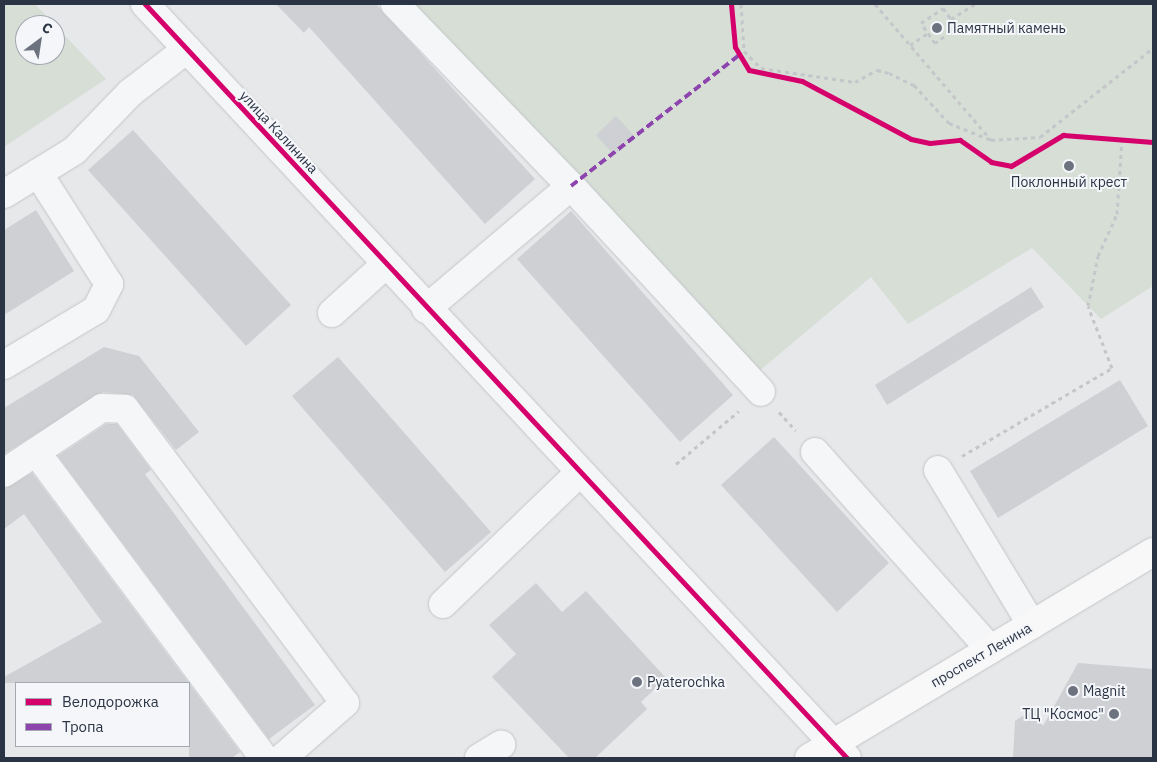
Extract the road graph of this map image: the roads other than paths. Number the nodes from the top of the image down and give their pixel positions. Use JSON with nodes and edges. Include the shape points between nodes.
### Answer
{"nodes":[{"id":1,"x":145,"y":4,"type":"edge"},
{"id":2,"x":395,"y":4,"type":"edge"},
{"id":3,"x":187,"y":49,"type":"junction"},
{"id":4,"x":38,"y":174,"type":"junction"},
{"id":5,"x":571,"y":186,"type":"junction"},
{"id":6,"x":4,"y":194,"type":"edge"},
{"id":7,"x":385,"y":264,"type":"junction"},
{"id":8,"x":426,"y":309,"type":"junction"},
{"id":9,"x":332,"y":313,"type":"dead end"},
{"id":10,"x":4,"y":365,"type":"edge"},
{"id":11,"x":761,"y":392,"type":"road end"},
{"id":12,"x":36,"y":452,"type":"junction"},
{"id":13,"x":815,"y":452,"type":"road end"},
{"id":14,"x":938,"y":470,"type":"road end"},
{"id":15,"x":4,"y":473,"type":"edge"},
{"id":16,"x":579,"y":473,"type":"junction"},
{"id":17,"x":1153,"y":552,"type":"edge"},
{"id":18,"x":443,"y":604,"type":"dead end"},
{"id":19,"x":1032,"y":625,"type":"junction"},
{"id":20,"x":990,"y":650,"type":"junction"},
{"id":21,"x":840,"y":751,"type":"edge"},
{"id":22,"x":264,"y":758,"type":"edge"},
{"id":23,"x":282,"y":758,"type":"edge"},
{"id":24,"x":809,"y":758,"type":"edge"}],
"edges":[{"from":1,"to":3,"type":"street","name":"улица Калинина"},
{"from":2,"to":5,"type":"street"},
{"from":3,"to":4,"type":"street","via":[[130,93],[74,151]]},
{"from":3,"to":7,"type":"street","name":"улица Калинина"},
{"from":4,"to":6,"type":"street"},
{"from":4,"to":10,"type":"street","via":[[108,284],[96,310]]},
{"from":5,"to":8,"type":"street"},
{"from":5,"to":11,"type":"street"},
{"from":7,"to":8,"type":"street","name":"улица Калинина"},
{"from":7,"to":9,"type":"street"},
{"from":8,"to":16,"type":"street","name":"улица Калинина"},
{"from":12,"to":15,"type":"street"},
{"from":12,"to":22,"type":"street"},
{"from":12,"to":23,"type":"street","via":[[102,408],[125,409],[345,703]]},
{"from":13,"to":20,"type":"street"},
{"from":14,"to":19,"type":"street"},
{"from":16,"to":18,"type":"street"},
{"from":16,"to":21,"type":"street","name":"улица Калинина"},
{"from":17,"to":19,"type":"main road","name":"проспект Ленина"},
{"from":19,"to":20,"type":"main road","name":"проспект Ленина"},
{"from":20,"to":21,"type":"main road","name":"проспект Ленина"},
{"from":21,"to":24,"type":"main road","name":"проспект Ленина"}]}
